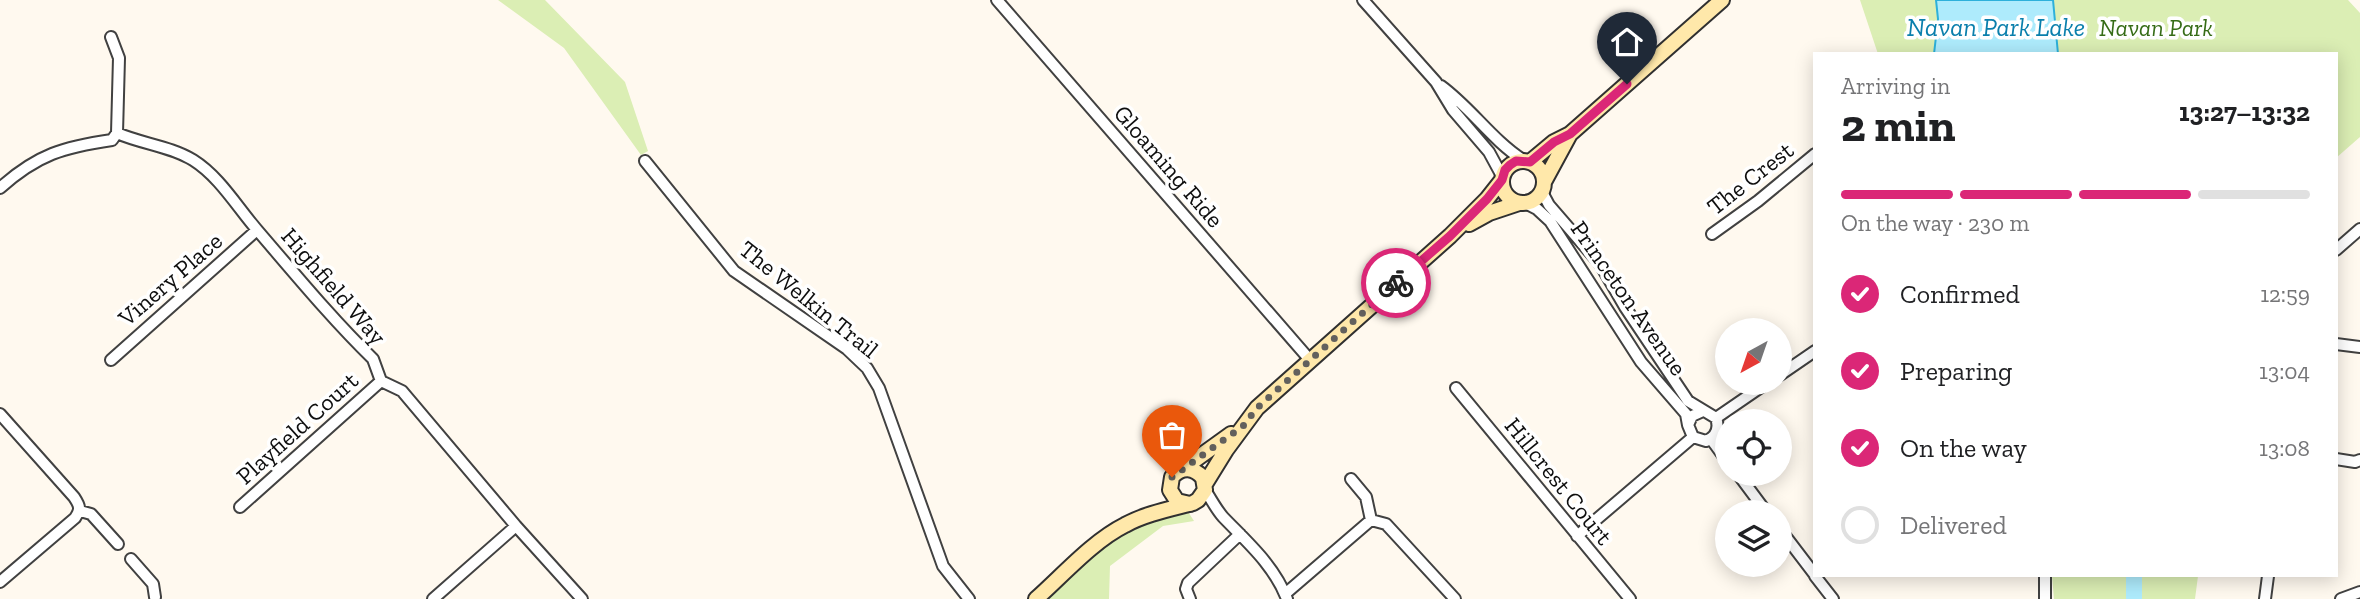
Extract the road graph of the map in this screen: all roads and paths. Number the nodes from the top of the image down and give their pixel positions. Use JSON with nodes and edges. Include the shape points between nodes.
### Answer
{"nodes":[{"id":1,"x":997,"y":0,"type":"edge"},
{"id":2,"x":1363,"y":0,"type":"edge"},
{"id":3,"x":1722,"y":0,"type":"edge"},
{"id":4,"x":111,"y":37,"type":"dead end"},
{"id":5,"x":1436,"y":82,"type":"junction"},
{"id":6,"x":117,"y":133,"type":"junction"},
{"id":7,"x":1570,"y":134,"type":"junction"},
{"id":8,"x":1813,"y":156,"type":"edge"},
{"id":9,"x":645,"y":161,"type":"dead end"},
{"id":10,"x":1527,"y":161,"type":"junction"},
{"id":11,"x":1502,"y":178,"type":"junction"},
{"id":12,"x":1543,"y":187,"type":"junction"},
{"id":13,"x":0,"y":188,"type":"edge"},
{"id":14,"x":1522,"y":203,"type":"junction"},
{"id":15,"x":2360,"y":229,"type":"edge"},
{"id":16,"x":257,"y":230,"type":"junction"},
{"id":17,"x":1712,"y":234,"type":"dead end"},
{"id":18,"x":1450,"y":236,"type":"junction"},
{"id":19,"x":2338,"y":248,"type":"edge"},
{"id":20,"x":2338,"y":344,"type":"edge"},
{"id":21,"x":2360,"y":347,"type":"edge"},
{"id":22,"x":1813,"y":352,"type":"edge"},
{"id":23,"x":111,"y":360,"type":"dead end"},
{"id":24,"x":1310,"y":360,"type":"junction"},
{"id":25,"x":1792,"y":367,"type":"edge"},
{"id":26,"x":381,"y":381,"type":"junction"},
{"id":27,"x":1456,"y":388,"type":"dead end"},
{"id":28,"x":1748,"y":396,"type":"edge"},
{"id":29,"x":1729,"y":409,"type":"edge"},
{"id":30,"x":1703,"y":411,"type":"junction"},
{"id":31,"x":0,"y":414,"type":"edge"},
{"id":32,"x":1715,"y":417,"type":"edge"},
{"id":33,"x":1688,"y":425,"type":"junction"},
{"id":34,"x":1243,"y":426,"type":"junction"},
{"id":35,"x":1715,"y":434,"type":"edge"},
{"id":36,"x":1693,"y":437,"type":"junction"},
{"id":37,"x":1711,"y":439,"type":"junction"},
{"id":38,"x":1715,"y":444,"type":"edge"},
{"id":39,"x":2338,"y":459,"type":"edge"},
{"id":40,"x":2360,"y":460,"type":"edge"},
{"id":41,"x":1181,"y":470,"type":"junction"},
{"id":42,"x":1350,"y":479,"type":"dead end"},
{"id":43,"x":1170,"y":483,"type":"junction"},
{"id":44,"x":1205,"y":487,"type":"junction"},
{"id":45,"x":1191,"y":504,"type":"junction"},
{"id":46,"x":240,"y":507,"type":"dead end"},
{"id":47,"x":80,"y":511,"type":"junction"},
{"id":48,"x":1221,"y":515,"type":"junction"},
{"id":49,"x":1145,"y":517,"type":"junction"},
{"id":50,"x":1371,"y":520,"type":"junction"},
{"id":51,"x":516,"y":526,"type":"junction"},
{"id":52,"x":1240,"y":534,"type":"junction"},
{"id":53,"x":1577,"y":536,"type":"junction"},
{"id":54,"x":118,"y":544,"type":"dead end"},
{"id":55,"x":1792,"y":545,"type":"edge"},
{"id":56,"x":131,"y":559,"type":"dead end"},
{"id":57,"x":1813,"y":572,"type":"edge"},
{"id":58,"x":1816,"y":577,"type":"edge"},
{"id":59,"x":2045,"y":577,"type":"edge"},
{"id":60,"x":2268,"y":577,"type":"edge"},
{"id":61,"x":1,"y":579,"type":"edge"},
{"id":62,"x":2360,"y":592,"type":"edge"},
{"id":63,"x":1286,"y":596,"type":"edge"},
{"id":64,"x":153,"y":598,"type":"edge"},
{"id":65,"x":433,"y":599,"type":"edge"},
{"id":66,"x":582,"y":599,"type":"edge"},
{"id":67,"x":969,"y":599,"type":"edge"},
{"id":68,"x":1036,"y":599,"type":"edge"},
{"id":69,"x":1190,"y":599,"type":"edge"},
{"id":70,"x":1455,"y":599,"type":"edge"},
{"id":71,"x":1630,"y":599,"type":"edge"},
{"id":72,"x":1833,"y":599,"type":"edge"},
{"id":73,"x":2045,"y":599,"type":"edge"},
{"id":74,"x":2265,"y":599,"type":"edge"},
{"id":75,"x":2342,"y":599,"type":"edge"}],
"edges":[{"from":1,"to":24,"type":"street","name":"Gloaming Ride"},
{"from":2,"to":5,"type":"street"},
{"from":3,"to":7,"type":"street"},
{"from":4,"to":6,"type":"street","via":[[119,58]]},
{"from":5,"to":10,"type":"street","via":[[1509,152]]},
{"from":5,"to":11,"type":"street","via":[[1489,152]]},
{"from":6,"to":13,"type":"street","via":[[113,140],[87,142],[47,156]]},
{"from":6,"to":16,"type":"street","name":"Highfield Way","via":[[170,149],[210,172]]},
{"from":7,"to":10,"type":"street"},
{"from":7,"to":12,"type":"street"},
{"from":8,"to":17,"type":"street","name":"The Crest"},
{"from":9,"to":67,"type":"street","name":"The Welkin Trail","via":[[734,271],[847,349],[867,368],[879,388],[943,566]]},
{"from":10,"to":11,"type":"street","via":[[1510,165]]},
{"from":10,"to":12,"type":"street","via":[[1541,170]]},
{"from":11,"to":14,"type":"street","via":[[1508,197]]},
{"from":11,"to":18,"type":"street"},
{"from":12,"to":14,"type":"street","via":[[1535,200]]},
{"from":12,"to":30,"type":"street","name":"Princeton Avenue","via":[[1549,205],[1600,264],[1688,401]]},
{"from":14,"to":18,"type":"street","via":[[1481,217]]},
{"from":14,"to":33,"type":"street","name":"Princeton Avenue","via":[[1550,221],[1642,362],[1686,414]]},
{"from":15,"to":19,"type":"street"},
{"from":16,"to":23,"type":"street","name":"Vinery Place"},
{"from":16,"to":26,"type":"street","name":"Highfield Way","via":[[373,359]]},
{"from":18,"to":24,"type":"street"},
{"from":20,"to":21,"type":"street"},
{"from":22,"to":25,"type":"street"},
{"from":24,"to":34,"type":"street"},
{"from":26,"to":46,"type":"street","name":"Playfield Court"},
{"from":26,"to":51,"type":"street","name":"Highfield Way","via":[[402,391]]},
{"from":27,"to":53,"type":"street","name":"Hillcrest Court"},
{"from":28,"to":29,"type":"street"},
{"from":30,"to":32,"type":"street"},
{"from":30,"to":33,"type":"street","via":[[1692,416]]},
{"from":31,"to":47,"type":"street","via":[[74,497]]},
{"from":33,"to":36,"type":"street"},
{"from":34,"to":41,"type":"street"},
{"from":34,"to":44,"type":"street"},
{"from":35,"to":37,"type":"street"},
{"from":36,"to":37,"type":"street"},
{"from":36,"to":53,"type":"street"},
{"from":37,"to":38,"type":"street"},
{"from":39,"to":40,"type":"street"},
{"from":41,"to":43,"type":"street"},
{"from":41,"to":44,"type":"street","via":[[1199,473]]},
{"from":42,"to":50,"type":"street","via":[[1366,497]]},
{"from":43,"to":45,"type":"street","via":[[1177,501]]},
{"from":43,"to":49,"type":"street","via":[[1164,499]]},
{"from":44,"to":45,"type":"street"},
{"from":44,"to":48,"type":"street"},
{"from":45,"to":48,"type":"street","via":[[1205,505]]},
{"from":45,"to":49,"type":"street"},
{"from":47,"to":54,"type":"street","via":[[91,514]]},
{"from":47,"to":61,"type":"street"},
{"from":48,"to":52,"type":"street"},
{"from":49,"to":68,"type":"street","via":[[1106,537]]},
{"from":50,"to":63,"type":"street"},
{"from":50,"to":70,"type":"street","via":[[1386,524]]},
{"from":51,"to":65,"type":"street"},
{"from":51,"to":66,"type":"street","name":"Highfield Way"},
{"from":52,"to":63,"type":"street"},
{"from":52,"to":69,"type":"street","via":[[1188,583]]},
{"from":53,"to":71,"type":"street","name":"Hillcrest Court"},
{"from":55,"to":57,"type":"street"},
{"from":56,"to":64,"type":"street","via":[[153,584]]},
{"from":58,"to":72,"type":"street"},
{"from":59,"to":73,"type":"street"},
{"from":60,"to":74,"type":"street"},
{"from":62,"to":75,"type":"street"}]}
